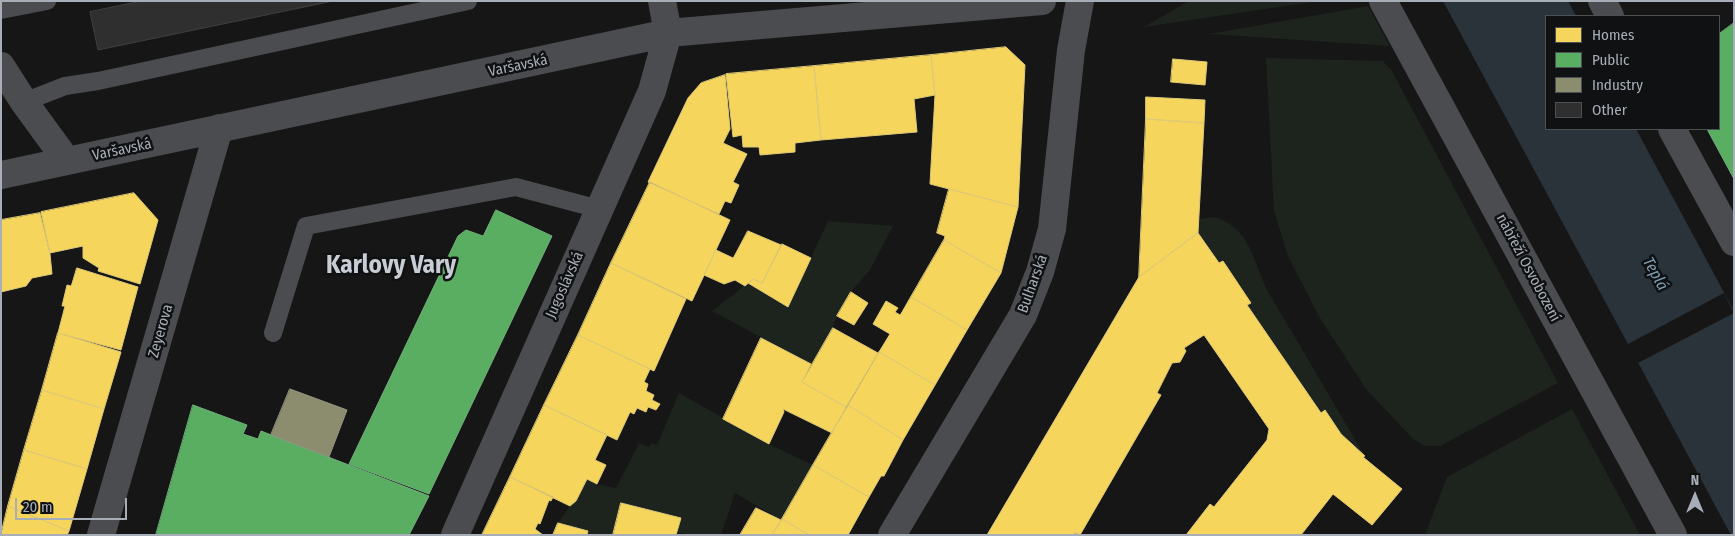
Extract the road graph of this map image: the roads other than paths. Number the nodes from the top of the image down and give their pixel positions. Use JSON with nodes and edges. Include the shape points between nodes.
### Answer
{"nodes":[{"id":1,"x":47,"y":1,"type":"edge"},
{"id":2,"x":468,"y":1,"type":"edge"},
{"id":3,"x":662,"y":1,"type":"edge"},
{"id":4,"x":1042,"y":1,"type":"edge"},
{"id":5,"x":1080,"y":1,"type":"edge"},
{"id":6,"x":1383,"y":1,"type":"edge"},
{"id":7,"x":1602,"y":1,"type":"edge"},
{"id":8,"x":1,"y":10,"type":"edge"},
{"id":9,"x":1609,"y":15,"type":"edge"},
{"id":10,"x":668,"y":33,"type":"junction"},
{"id":11,"x":1,"y":66,"type":"edge"},
{"id":12,"x":24,"y":102,"type":"junction"},
{"id":13,"x":219,"y":128,"type":"junction"},
{"id":14,"x":1673,"y":130,"type":"edge"},
{"id":15,"x":67,"y":160,"type":"junction"},
{"id":16,"x":1,"y":175,"type":"edge"},
{"id":17,"x":599,"y":209,"type":"junction"},
{"id":18,"x":1734,"y":242,"type":"edge"},
{"id":19,"x":274,"y":333,"type":"dead end"},
{"id":20,"x":101,"y":535,"type":"edge"},
{"id":21,"x":455,"y":535,"type":"edge"},
{"id":22,"x":892,"y":535,"type":"edge"},
{"id":23,"x":1673,"y":535,"type":"edge"}],
"edges":[{"from":1,"to":8,"type":"lane"},
{"from":2,"to":12,"type":"lane","via":[[65,86]]},
{"from":3,"to":10,"type":"street"},
{"from":4,"to":10,"type":"street","name":"Varšavská"},
{"from":5,"to":22,"type":"street","name":"Bulharská","via":[[1071,50],[1052,229],[1040,272],[1023,315]]},
{"from":6,"to":23,"type":"street","name":"nábřeží Osvobození"},
{"from":7,"to":9,"type":"street"},
{"from":10,"to":13,"type":"street","name":"Varšavská"},
{"from":10,"to":17,"type":"street","name":"Jugoslávská","via":[[652,91]]},
{"from":11,"to":12,"type":"street"},
{"from":12,"to":15,"type":"street"},
{"from":13,"to":15,"type":"street","name":"Varšavská"},
{"from":13,"to":20,"type":"street","name":"Zeyerova"},
{"from":14,"to":18,"type":"street"},
{"from":15,"to":16,"type":"street","name":"Varšavská"},
{"from":17,"to":19,"type":"lane","via":[[516,188],[306,226]]},
{"from":17,"to":21,"type":"street","name":"Jugoslávská"}]}
